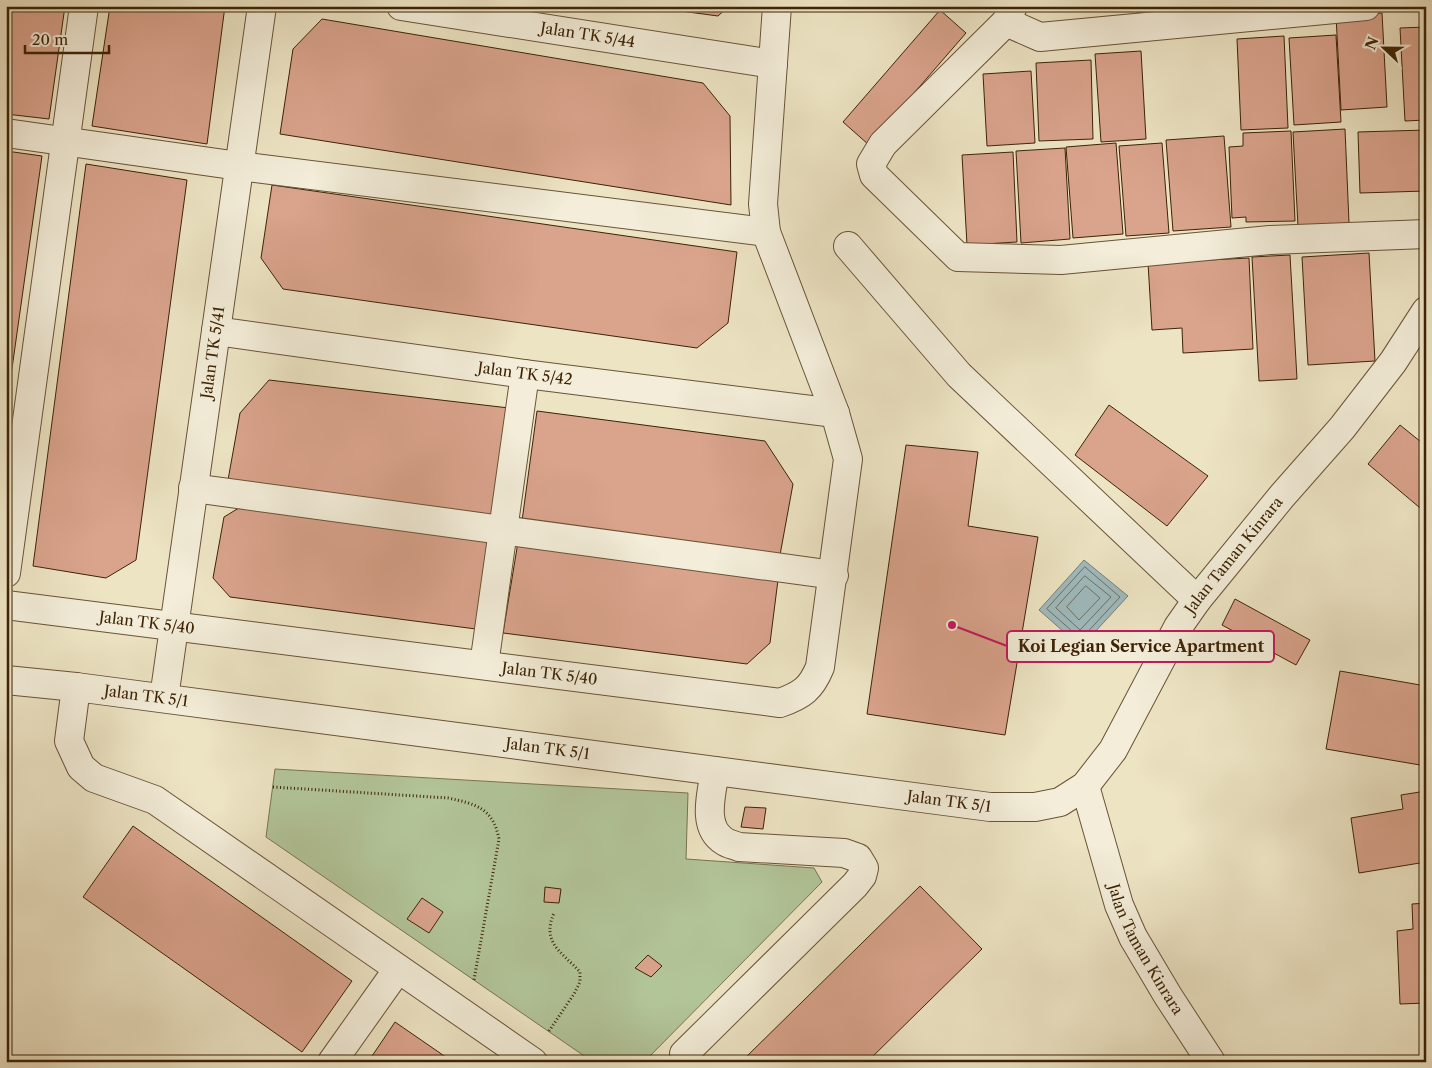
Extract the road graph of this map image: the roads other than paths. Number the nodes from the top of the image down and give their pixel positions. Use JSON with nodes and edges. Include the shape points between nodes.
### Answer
{"nodes":[{"id":1,"x":84,"y":6,"type":"edge"},
{"id":2,"x":262,"y":6,"type":"edge"},
{"id":3,"x":401,"y":6,"type":"edge"},
{"id":4,"x":777,"y":6,"type":"edge"},
{"id":5,"x":1366,"y":6,"type":"edge"},
{"id":6,"x":1323,"y":9,"type":"edge"},
{"id":7,"x":1009,"y":14,"type":"edge"},
{"id":8,"x":773,"y":64,"type":"junction"},
{"id":9,"x":6,"y":132,"type":"edge"},
{"id":10,"x":66,"y":141,"type":"junction"},
{"id":11,"x":239,"y":166,"type":"junction"},
{"id":12,"x":766,"y":232,"type":"junction"},
{"id":13,"x":1426,"y":234,"type":"edge"},
{"id":14,"x":848,"y":246,"type":"dead end"},
{"id":15,"x":1426,"y":312,"type":"edge"},
{"id":16,"x":216,"y":330,"type":"junction"},
{"id":17,"x":525,"y":374,"type":"junction"},
{"id":18,"x":835,"y":413,"type":"junction"},
{"id":19,"x":193,"y":488,"type":"junction"},
{"id":20,"x":503,"y":530,"type":"junction"},
{"id":21,"x":6,"y":573,"type":"edge"},
{"id":22,"x":834,"y":575,"type":"junction"},
{"id":23,"x":1197,"y":600,"type":"junction"},
{"id":24,"x":6,"y":605,"type":"edge"},
{"id":25,"x":174,"y":626,"type":"junction"},
{"id":26,"x":484,"y":665,"type":"junction"},
{"id":27,"x":6,"y":680,"type":"edge"},
{"id":28,"x":76,"y":687,"type":"junction"},
{"id":29,"x":164,"y":698,"type":"junction"},
{"id":30,"x":715,"y":771,"type":"junction"},
{"id":31,"x":1085,"y":786,"type":"junction"},
{"id":32,"x":398,"y":969,"type":"junction"},
{"id":33,"x":684,"y":1054,"type":"dead end"},
{"id":34,"x":332,"y":1062,"type":"edge"},
{"id":35,"x":533,"y":1062,"type":"edge"},
{"id":36,"x":1211,"y":1062,"type":"edge"}],
"edges":[{"from":1,"to":10,"type":"street"},
{"from":2,"to":11,"type":"street","name":"Jalan TK 5/41"},
{"from":3,"to":8,"type":"street","name":"Jalan TK 5/44"},
{"from":4,"to":8,"type":"street"},
{"from":5,"to":6,"type":"street"},
{"from":6,"to":7,"type":"street","via":[[1040,37]]},
{"from":7,"to":13,"type":"street","via":[[883,144],[871,164],[874,175],[958,257],[1060,260],[1270,240]]},
{"from":8,"to":12,"type":"street","via":[[763,204]]},
{"from":9,"to":10,"type":"street"},
{"from":10,"to":11,"type":"street"},
{"from":10,"to":21,"type":"street"},
{"from":11,"to":12,"type":"street"},
{"from":11,"to":16,"type":"street","name":"Jalan TK 5/41"},
{"from":12,"to":18,"type":"street"},
{"from":14,"to":23,"type":"street","via":[[959,375]]},
{"from":15,"to":23,"type":"street","name":"Jalan Taman Kinrara","via":[[1393,362],[1342,428]]},
{"from":16,"to":17,"type":"street","name":"Jalan TK 5/42"},
{"from":16,"to":19,"type":"street","name":"Jalan TK 5/41"},
{"from":17,"to":18,"type":"street","name":"Jalan TK 5/42"},
{"from":17,"to":20,"type":"street"},
{"from":18,"to":22,"type":"street","name":"Jalan TK 5/40","via":[[848,459]]},
{"from":19,"to":20,"type":"street"},
{"from":19,"to":25,"type":"street","name":"Jalan TK 5/41"},
{"from":20,"to":22,"type":"street"},
{"from":20,"to":26,"type":"street"},
{"from":22,"to":26,"type":"street","name":"Jalan TK 5/40","via":[[815,681],[801,695],[780,703]]},
{"from":23,"to":31,"type":"street","name":"Jalan Taman Kinrara","via":[[1178,627],[1113,750]]},
{"from":24,"to":25,"type":"street","name":"Jalan TK 5/40"},
{"from":25,"to":26,"type":"street","name":"Jalan TK 5/40"},
{"from":25,"to":29,"type":"street","name":"Jalan TK 5/41"},
{"from":27,"to":28,"type":"street","name":"Jalan TK 5/1"},
{"from":28,"to":29,"type":"street","name":"Jalan TK 5/1"},
{"from":28,"to":32,"type":"street","via":[[68,741],[80,767],[94,778],[155,800]]},
{"from":29,"to":30,"type":"street","name":"Jalan TK 5/1"},
{"from":30,"to":31,"type":"street","name":"Jalan TK 5/1","via":[[990,807],[1036,807],[1060,802]]},
{"from":30,"to":33,"type":"street","via":[[709,818],[722,841],[738,847],[844,853],[858,858],[864,868],[855,884]]},
{"from":31,"to":36,"type":"street","name":"Jalan Taman Kinrara","via":[[1129,929]]},
{"from":32,"to":34,"type":"street"},
{"from":32,"to":35,"type":"street"}]}
